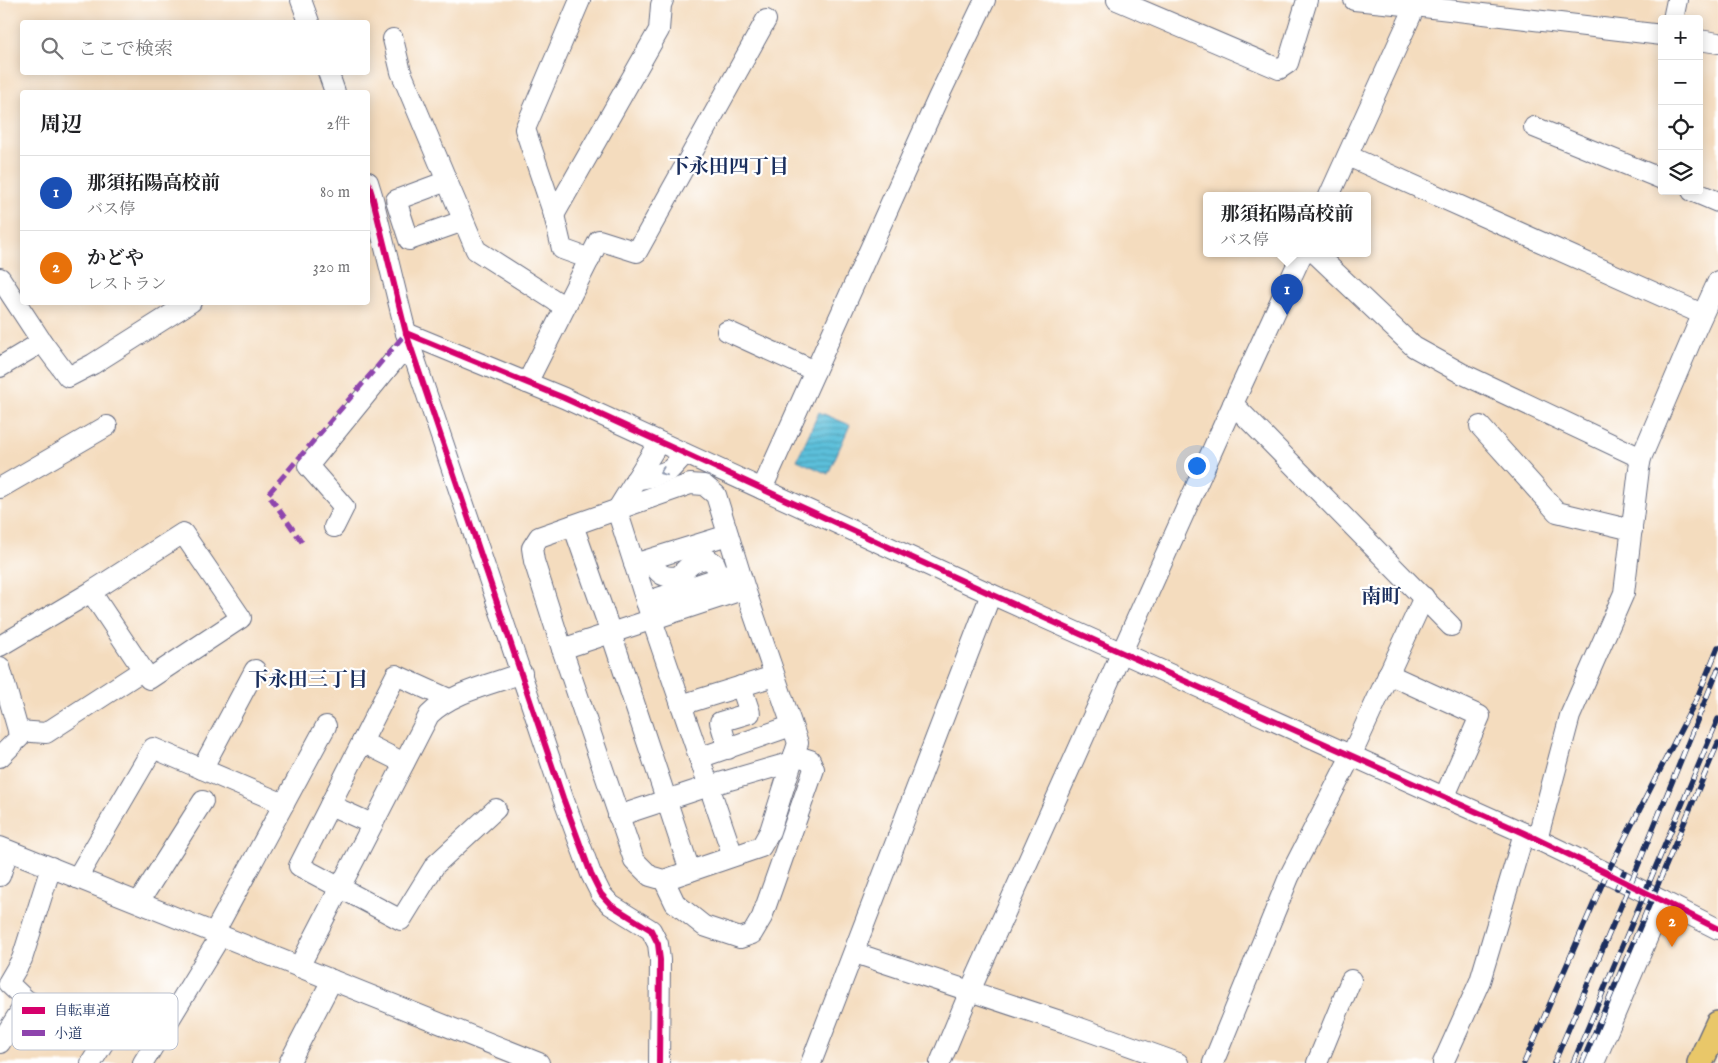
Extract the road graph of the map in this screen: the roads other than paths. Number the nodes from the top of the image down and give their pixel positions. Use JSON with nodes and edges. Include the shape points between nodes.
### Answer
{"nodes":[{"id":1,"x":301,"y":0,"type":"edge"},
{"id":2,"x":580,"y":0,"type":"edge"},
{"id":3,"x":985,"y":0,"type":"edge"},
{"id":4,"x":1117,"y":0,"type":"edge"},
{"id":5,"x":1307,"y":0,"type":"edge"},
{"id":6,"x":1354,"y":0,"type":"edge"},
{"id":7,"x":1677,"y":0,"type":"edge"},
{"id":8,"x":657,"y":2,"type":"edge"},
{"id":9,"x":1417,"y":3,"type":"edge"},
{"id":10,"x":1674,"y":15,"type":"edge"},
{"id":11,"x":308,"y":20,"type":"edge"},
{"id":12,"x":766,"y":20,"type":"dead end"},
{"id":13,"x":1658,"y":34,"type":"edge"},
{"id":14,"x":393,"y":39,"type":"dead end"},
{"id":15,"x":1703,"y":41,"type":"edge"},
{"id":16,"x":1718,"y":43,"type":"edge"},
{"id":17,"x":329,"y":75,"type":"edge"},
{"id":18,"x":334,"y":90,"type":"edge"},
{"id":19,"x":1534,"y":127,"type":"dead end"},
{"id":20,"x":1348,"y":156,"type":"junction"},
{"id":21,"x":1658,"y":177,"type":"edge"},
{"id":22,"x":447,"y":182,"type":"junction"},
{"id":23,"x":1331,"y":192,"type":"edge"},
{"id":24,"x":1701,"y":195,"type":"edge"},
{"id":25,"x":370,"y":196,"type":"edge"},
{"id":26,"x":1718,"y":202,"type":"edge"},
{"id":27,"x":554,"y":215,"type":"junction"},
{"id":28,"x":463,"y":221,"type":"junction"},
{"id":29,"x":1301,"y":257,"type":"edge"},
{"id":30,"x":1319,"y":257,"type":"edge"},
{"id":31,"x":590,"y":259,"type":"junction"},
{"id":32,"x":0,"y":278,"type":"edge"},
{"id":33,"x":1718,"y":281,"type":"edge"},
{"id":34,"x":186,"y":305,"type":"edge"},
{"id":35,"x":565,"y":307,"type":"junction"},
{"id":36,"x":1702,"y":314,"type":"junction"},
{"id":37,"x":728,"y":331,"type":"dead end"},
{"id":38,"x":406,"y":333,"type":"junction"},
{"id":39,"x":42,"y":342,"type":"junction"},
{"id":40,"x":414,"y":358,"type":"junction"},
{"id":41,"x":0,"y":367,"type":"edge"},
{"id":42,"x":816,"y":371,"type":"junction"},
{"id":43,"x":527,"y":383,"type":"junction"},
{"id":44,"x":1232,"y":404,"type":"junction"},
{"id":45,"x":106,"y":426,"type":"dead end"},
{"id":46,"x":1480,"y":426,"type":"dead end"},
{"id":47,"x":659,"y":442,"type":"junction"},
{"id":48,"x":685,"y":454,"type":"junction"},
{"id":49,"x":1641,"y":458,"type":"junction"},
{"id":50,"x":635,"y":480,"type":"junction"},
{"id":51,"x":0,"y":488,"type":"edge"},
{"id":52,"x":762,"y":489,"type":"junction"},
{"id":53,"x":617,"y":510,"type":"junction"},
{"id":54,"x":573,"y":525,"type":"junction"},
{"id":55,"x":334,"y":527,"type":"dead end"},
{"id":56,"x":1632,"y":530,"type":"junction"},
{"id":57,"x":728,"y":535,"type":"junction"},
{"id":58,"x":642,"y":562,"type":"junction"},
{"id":59,"x":720,"y":577,"type":"junction"},
{"id":60,"x":742,"y":580,"type":"junction"},
{"id":61,"x":91,"y":592,"type":"junction"},
{"id":62,"x":991,"y":594,"type":"junction"},
{"id":63,"x":1424,"y":598,"type":"junction"},
{"id":64,"x":649,"y":611,"type":"junction"},
{"id":65,"x":1451,"y":626,"type":"dead end"},
{"id":66,"x":611,"y":633,"type":"junction"},
{"id":67,"x":0,"y":646,"type":"edge"},
{"id":68,"x":562,"y":649,"type":"junction"},
{"id":69,"x":1123,"y":652,"type":"junction"},
{"id":70,"x":0,"y":667,"type":"edge"},
{"id":71,"x":143,"y":670,"type":"junction"},
{"id":72,"x":255,"y":670,"type":"dead end"},
{"id":73,"x":522,"y":673,"type":"junction"},
{"id":74,"x":1388,"y":674,"type":"junction"},
{"id":75,"x":774,"y":676,"type":"junction"},
{"id":76,"x":741,"y":686,"type":"junction"},
{"id":77,"x":449,"y":699,"type":"junction"},
{"id":78,"x":681,"y":705,"type":"junction"},
{"id":79,"x":326,"y":726,"type":"dead end"},
{"id":80,"x":791,"y":726,"type":"junction"},
{"id":81,"x":18,"y":731,"type":"junction"},
{"id":82,"x":362,"y":742,"type":"junction"},
{"id":83,"x":728,"y":749,"type":"junction"},
{"id":84,"x":1350,"y":756,"type":"junction"},
{"id":85,"x":0,"y":757,"type":"edge"},
{"id":86,"x":699,"y":758,"type":"junction"},
{"id":87,"x":793,"y":759,"type":"junction"},
{"id":88,"x":404,"y":763,"type":"junction"},
{"id":89,"x":202,"y":769,"type":"junction"},
{"id":90,"x":709,"y":786,"type":"junction"},
{"id":91,"x":1444,"y":798,"type":"junction"},
{"id":92,"x":667,"y":800,"type":"junction"},
{"id":93,"x":203,"y":801,"type":"dead end"},
{"id":94,"x":284,"y":804,"type":"junction"},
{"id":95,"x":330,"y":805,"type":"junction"},
{"id":96,"x":496,"y":809,"type":"dead end"},
{"id":97,"x":618,"y":816,"type":"junction"},
{"id":98,"x":372,"y":824,"type":"junction"},
{"id":99,"x":1530,"y":837,"type":"junction"},
{"id":100,"x":4,"y":849,"type":"edge"},
{"id":101,"x":733,"y":856,"type":"junction"},
{"id":102,"x":51,"y":867,"type":"junction"},
{"id":103,"x":690,"y":871,"type":"junction"},
{"id":104,"x":0,"y":876,"type":"edge"},
{"id":105,"x":77,"y":878,"type":"junction"},
{"id":106,"x":664,"y":880,"type":"junction"},
{"id":107,"x":340,"y":887,"type":"junction"},
{"id":108,"x":1663,"y":901,"type":"junction"},
{"id":109,"x":139,"y":902,"type":"junction"},
{"id":110,"x":1718,"y":929,"type":"edge"},
{"id":111,"x":218,"y":934,"type":"junction"},
{"id":112,"x":854,"y":953,"type":"junction"},
{"id":113,"x":299,"y":966,"type":"junction"},
{"id":114,"x":332,"y":980,"type":"junction"},
{"id":115,"x":1351,"y":980,"type":"dead end"},
{"id":116,"x":970,"y":991,"type":"junction"},
{"id":117,"x":18,"y":993,"type":"edge"},
{"id":118,"x":178,"y":1003,"type":"edge"},
{"id":119,"x":12,"y":1024,"type":"edge"},
{"id":120,"x":1718,"y":1024,"type":"edge"},
{"id":121,"x":0,"y":1043,"type":"edge"},
{"id":122,"x":99,"y":1050,"type":"edge"},
{"id":123,"x":151,"y":1050,"type":"edge"},
{"id":124,"x":1165,"y":1061,"type":"edge"},
{"id":125,"x":91,"y":1063,"type":"edge"},
{"id":126,"x":143,"y":1063,"type":"edge"},
{"id":127,"x":290,"y":1063,"type":"edge"},
{"id":128,"x":539,"y":1063,"type":"edge"},
{"id":129,"x":659,"y":1063,"type":"edge"},
{"id":130,"x":811,"y":1063,"type":"edge"},
{"id":131,"x":940,"y":1063,"type":"edge"},
{"id":132,"x":1213,"y":1063,"type":"edge"},
{"id":133,"x":1317,"y":1063,"type":"edge"},
{"id":134,"x":1443,"y":1063,"type":"edge"},
{"id":135,"x":1594,"y":1063,"type":"edge"},
{"id":136,"x":1700,"y":1063,"type":"edge"}],
"edges":[{"from":1,"to":11,"type":"street"},
{"from":2,"to":27,"type":"street","via":[[525,129]]},
{"from":3,"to":42,"type":"street"},
{"from":4,"to":5,"type":"street","via":[[1279,69],[1288,63]]},
{"from":6,"to":9,"type":"street"},
{"from":7,"to":10,"type":"street"},
{"from":8,"to":27,"type":"street","via":[[660,30]]},
{"from":9,"to":13,"type":"street"},
{"from":9,"to":20,"type":"street"},
{"from":12,"to":31,"type":"street","via":[[637,252],[599,240]]},
{"from":14,"to":22,"type":"street","via":[[402,72]]},
{"from":15,"to":16,"type":"street"},
{"from":17,"to":18,"type":"street"},
{"from":19,"to":21,"type":"street"},
{"from":20,"to":23,"type":"street"},
{"from":20,"to":36,"type":"street"},
{"from":22,"to":28,"type":"street"},
{"from":22,"to":28,"type":"street","via":[[396,200],[409,240]]},
{"from":24,"to":26,"type":"street"},
{"from":25,"to":38,"type":"street"},
{"from":27,"to":31,"type":"street","via":[[562,249]]},
{"from":28,"to":35,"type":"street","via":[[476,250]]},
{"from":29,"to":44,"type":"street"},
{"from":30,"to":49,"type":"street","via":[[1414,347],[1461,373]]},
{"from":31,"to":35,"type":"street"},
{"from":32,"to":39,"type":"street"},
{"from":33,"to":36,"type":"street"},
{"from":34,"to":39,"type":"street","via":[[68,377]]},
{"from":35,"to":43,"type":"street"},
{"from":36,"to":49,"type":"street"},
{"from":37,"to":42,"type":"street"},
{"from":38,"to":40,"type":"street"},
{"from":38,"to":43,"type":"street"},
{"from":39,"to":41,"type":"street"},
{"from":40,"to":55,"type":"street","via":[[400,353],[308,466],[344,506]]},
{"from":40,"to":73,"type":"street"},
{"from":42,"to":52,"type":"street"},
{"from":43,"to":47,"type":"street"},
{"from":44,"to":63,"type":"street"},
{"from":44,"to":69,"type":"street"},
{"from":45,"to":51,"type":"street"},
{"from":46,"to":56,"type":"street","via":[[1557,512]]},
{"from":47,"to":48,"type":"street"},
{"from":47,"to":50,"type":"street"},
{"from":48,"to":50,"type":"street","one_way":true,"via":[[670,470]]},
{"from":48,"to":52,"type":"street"},
{"from":49,"to":56,"type":"street"},
{"from":50,"to":53,"type":"street"},
{"from":52,"to":62,"type":"street"},
{"from":53,"to":54,"type":"street"},
{"from":53,"to":57,"type":"street","via":[[690,484],[704,485],[716,495]]},
{"from":53,"to":58,"type":"street"},
{"from":54,"to":66,"type":"street"},
{"from":54,"to":68,"type":"street","via":[[539,537],[532,548]]},
{"from":56,"to":99,"type":"street","via":[[1624,593],[1570,716]]},
{"from":57,"to":58,"type":"street"},
{"from":57,"to":60,"type":"street"},
{"from":58,"to":59,"type":"street","via":[[669,578],[679,576],[689,564],[708,559],[715,564]]},
{"from":58,"to":64,"type":"street"},
{"from":59,"to":60,"type":"street"},
{"from":59,"to":64,"type":"street"},
{"from":60,"to":64,"type":"street"},
{"from":60,"to":75,"type":"street"},
{"from":61,"to":67,"type":"street"},
{"from":61,"to":71,"type":"street"},
{"from":61,"to":71,"type":"street","via":[[183,533],[241,618],[149,679]]},
{"from":62,"to":69,"type":"street"},
{"from":62,"to":112,"type":"street"},
{"from":63,"to":65,"type":"street"},
{"from":63,"to":74,"type":"street"},
{"from":64,"to":66,"type":"street"},
{"from":64,"to":78,"type":"street"},
{"from":66,"to":68,"type":"street"},
{"from":66,"to":92,"type":"street"},
{"from":68,"to":97,"type":"street"},
{"from":69,"to":84,"type":"street"},
{"from":69,"to":116,"type":"street"},
{"from":70,"to":81,"type":"street"},
{"from":71,"to":81,"type":"street","via":[[46,733]]},
{"from":72,"to":89,"type":"street"},
{"from":73,"to":77,"type":"street"},
{"from":73,"to":129,"type":"street","via":[[563,798],[601,894],[651,930],[658,944]]},
{"from":74,"to":84,"type":"street"},
{"from":74,"to":91,"type":"street","via":[[1480,716]]},
{"from":75,"to":76,"type":"street"},
{"from":75,"to":80,"type":"street"},
{"from":76,"to":78,"type":"street"},
{"from":76,"to":83,"type":"street","via":[[750,713],[720,722]]},
{"from":77,"to":82,"type":"street","via":[[396,675]]},
{"from":77,"to":88,"type":"street","via":[[429,715]]},
{"from":78,"to":86,"type":"street"},
{"from":79,"to":94,"type":"street"},
{"from":80,"to":83,"type":"street"},
{"from":80,"to":87,"type":"street","via":[[798,743]]},
{"from":81,"to":85,"type":"street","via":[[20,737]]},
{"from":82,"to":88,"type":"street"},
{"from":82,"to":95,"type":"street"},
{"from":83,"to":86,"type":"street"},
{"from":84,"to":91,"type":"street"},
{"from":84,"to":132,"type":"street","via":[[1289,877]]},
{"from":86,"to":90,"type":"street"},
{"from":87,"to":90,"type":"street"},
{"from":87,"to":101,"type":"street","via":[[770,831],[762,846]]},
{"from":87,"to":106,"type":"street","via":[[810,760],[814,769],[762,918],[752,934],[740,938],[704,926],[675,903]]},
{"from":88,"to":98,"type":"street"},
{"from":89,"to":94,"type":"street"},
{"from":89,"to":105,"type":"street","via":[[153,748]]},
{"from":90,"to":92,"type":"street"},
{"from":90,"to":101,"type":"street"},
{"from":91,"to":99,"type":"street"},
{"from":92,"to":97,"type":"street"},
{"from":92,"to":103,"type":"street"},
{"from":93,"to":109,"type":"street"},
{"from":94,"to":111,"type":"street"},
{"from":95,"to":98,"type":"street"},
{"from":95,"to":107,"type":"street","via":[[299,866]]},
{"from":96,"to":107,"type":"street","via":[[435,865],[401,920]]},
{"from":97,"to":106,"type":"street","via":[[634,860],[650,876]]},
{"from":98,"to":107,"type":"street"},
{"from":99,"to":108,"type":"street"},
{"from":99,"to":134,"type":"street","via":[[1480,981]]},
{"from":100,"to":102,"type":"street"},
{"from":100,"to":104,"type":"street"},
{"from":101,"to":103,"type":"street"},
{"from":102,"to":105,"type":"street"},
{"from":102,"to":117,"type":"street","via":[[22,959],[8,983]]},
{"from":103,"to":106,"type":"street"},
{"from":105,"to":109,"type":"street"},
{"from":107,"to":113,"type":"street"},
{"from":108,"to":110,"type":"street"},
{"from":108,"to":135,"type":"street"},
{"from":109,"to":111,"type":"street"},
{"from":111,"to":113,"type":"street"},
{"from":111,"to":118,"type":"street"},
{"from":112,"to":116,"type":"street"},
{"from":112,"to":130,"type":"street"},
{"from":113,"to":114,"type":"street"},
{"from":114,"to":127,"type":"street"},
{"from":114,"to":128,"type":"street"},
{"from":115,"to":133,"type":"street"},
{"from":116,"to":124,"type":"street"},
{"from":116,"to":131,"type":"street"},
{"from":119,"to":121,"type":"street"},
{"from":120,"to":136,"type":"main road"},
{"from":122,"to":125,"type":"street"},
{"from":123,"to":126,"type":"street"}]}
